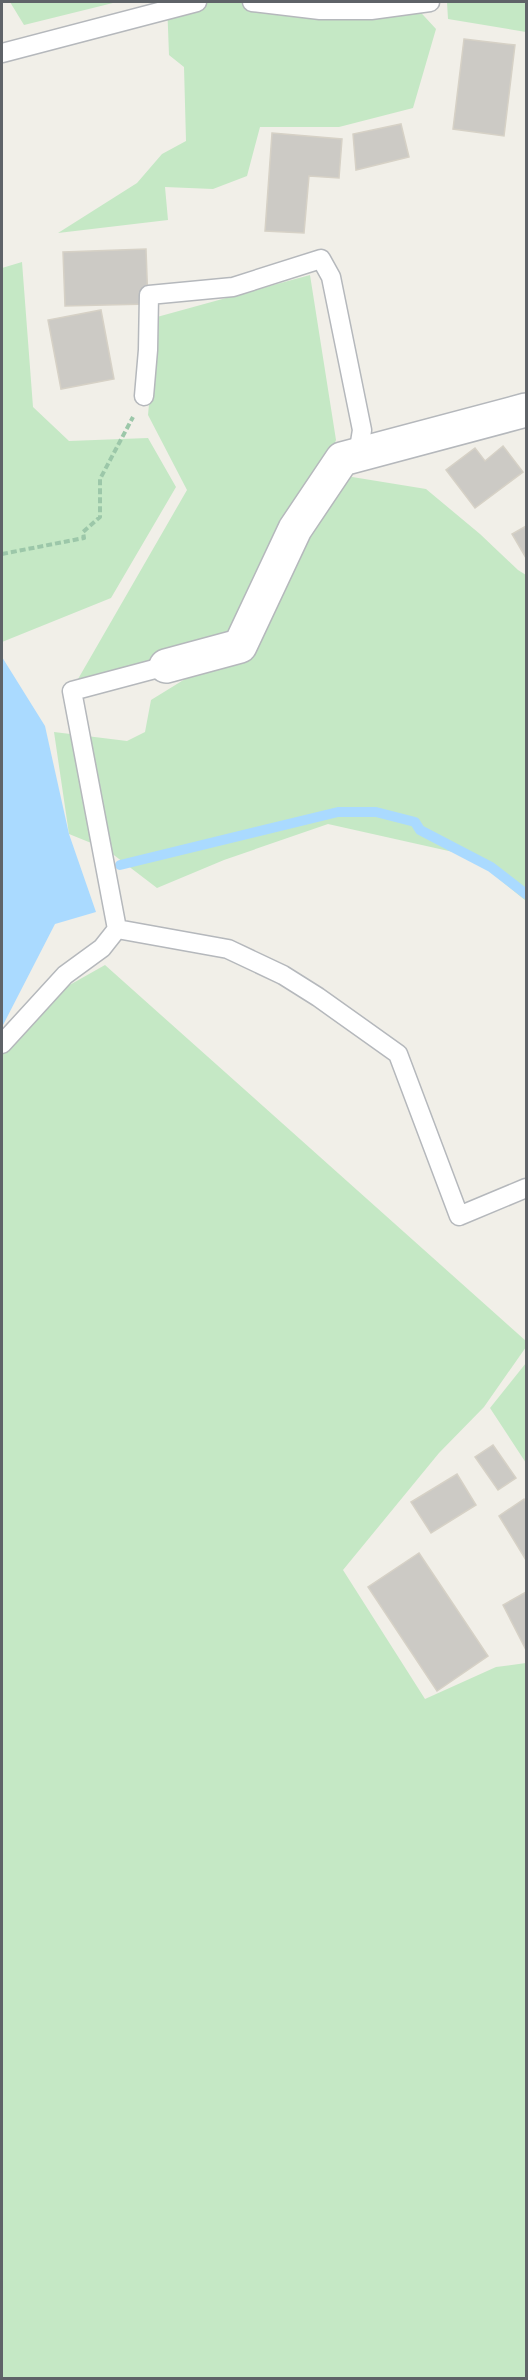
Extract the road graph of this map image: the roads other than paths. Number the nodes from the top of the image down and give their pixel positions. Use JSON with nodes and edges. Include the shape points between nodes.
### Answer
{"nodes":[{"id":1,"x":197,"y":2,"type":"edge"},
{"id":2,"x":252,"y":2,"type":"edge"},
{"id":3,"x":430,"y":2,"type":"edge"},
{"id":4,"x":2,"y":52,"type":"edge"},
{"id":5,"x":144,"y":396,"type":"road end"},
{"id":6,"x":526,"y":410,"type":"edge"},
{"id":7,"x":358,"y":455,"type":"junction"},
{"id":8,"x":166,"y":666,"type":"joint"},
{"id":9,"x":117,"y":929,"type":"junction"},
{"id":10,"x":2,"y":1044,"type":"edge"},
{"id":11,"x":526,"y":1188,"type":"edge"}],
"edges":[{"from":1,"to":4,"type":"lane"},
{"from":2,"to":3,"type":"lane","via":[[320,10],[371,10]]},
{"from":5,"to":7,"type":"lane","via":[[149,295],[233,287],[321,259],[331,277],[362,430]]},
{"from":6,"to":7,"type":"street"},
{"from":7,"to":8,"type":"street","via":[[342,459],[295,528],[240,646]]},
{"from":8,"to":9,"type":"lane","via":[[72,691]]},
{"from":9,"to":10,"type":"lane","via":[[102,948],[65,975]]},
{"from":9,"to":11,"type":"lane","via":[[228,949],[283,975],[398,1054],[459,1216]]}]}
